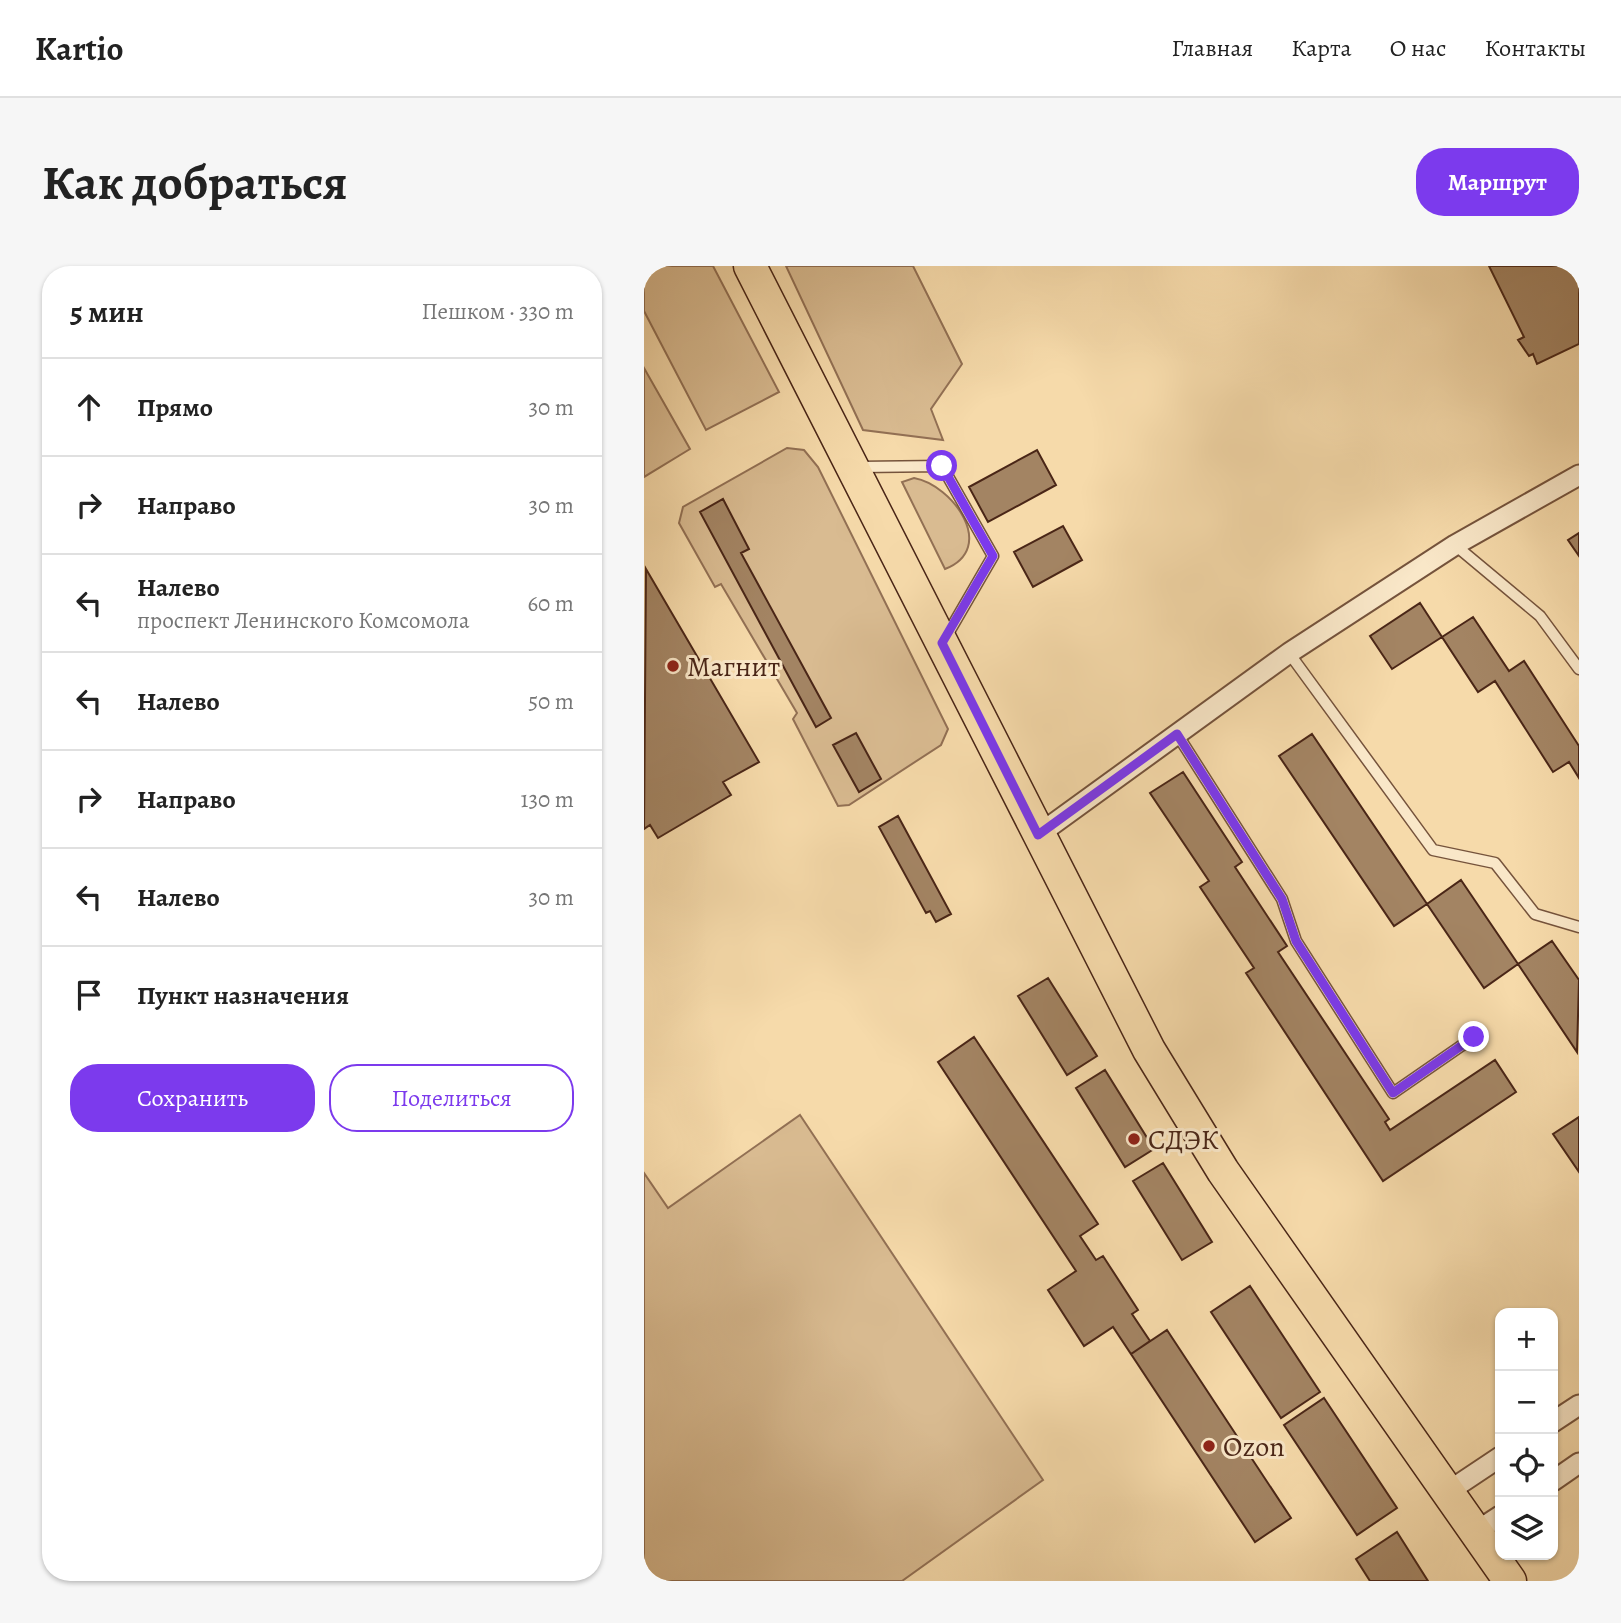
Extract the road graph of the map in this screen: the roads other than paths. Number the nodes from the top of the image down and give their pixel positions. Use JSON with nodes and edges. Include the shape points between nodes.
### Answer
{"nodes":[{"id":1,"x":750,"y":266,"type":"edge"},
{"id":2,"x":852,"y":467,"type":"junction"},
{"id":3,"x":1579,"y":475,"type":"edge"},
{"id":4,"x":1455,"y":545,"type":"junction"},
{"id":5,"x":942,"y":643,"type":"junction"},
{"id":6,"x":1289,"y":653,"type":"junction"},
{"id":7,"x":1579,"y":669,"type":"edge"},
{"id":8,"x":1177,"y":734,"type":"junction"},
{"id":9,"x":1038,"y":835,"type":"junction"},
{"id":10,"x":1579,"y":927,"type":"edge"},
{"id":11,"x":1474,"y":1037,"type":"dead end"},
{"id":12,"x":1579,"y":1405,"type":"edge"},
{"id":13,"x":1558,"y":1419,"type":"edge"},
{"id":14,"x":1495,"y":1460,"type":"edge"},
{"id":15,"x":1579,"y":1463,"type":"edge"},
{"id":16,"x":1558,"y":1478,"type":"edge"},
{"id":17,"x":1449,"y":1491,"type":"junction"},
{"id":18,"x":1489,"y":1523,"type":"edge"},
{"id":19,"x":1510,"y":1581,"type":"edge"}],
"edges":[{"from":1,"to":2,"type":"main road"},
{"from":2,"to":5,"type":"main road"},
{"from":2,"to":5,"type":"lane","via":[[942,466],[993,556]]},
{"from":3,"to":4,"type":"street"},
{"from":4,"to":6,"type":"street"},
{"from":4,"to":7,"type":"lane","via":[[1540,616]]},
{"from":5,"to":9,"type":"main road"},
{"from":6,"to":8,"type":"street"},
{"from":6,"to":10,"type":"lane","via":[[1433,850],[1494,863],[1535,914]]},
{"from":8,"to":9,"type":"street"},
{"from":8,"to":11,"type":"lane","via":[[1282,899],[1296,941],[1393,1093]]},
{"from":9,"to":17,"type":"main road","via":[[1149,1050],[1223,1171]]},
{"from":12,"to":13,"type":"street"},
{"from":14,"to":17,"type":"street"},
{"from":15,"to":16,"type":"street"},
{"from":17,"to":18,"type":"main road"},
{"from":18,"to":19,"type":"main road"}]}
